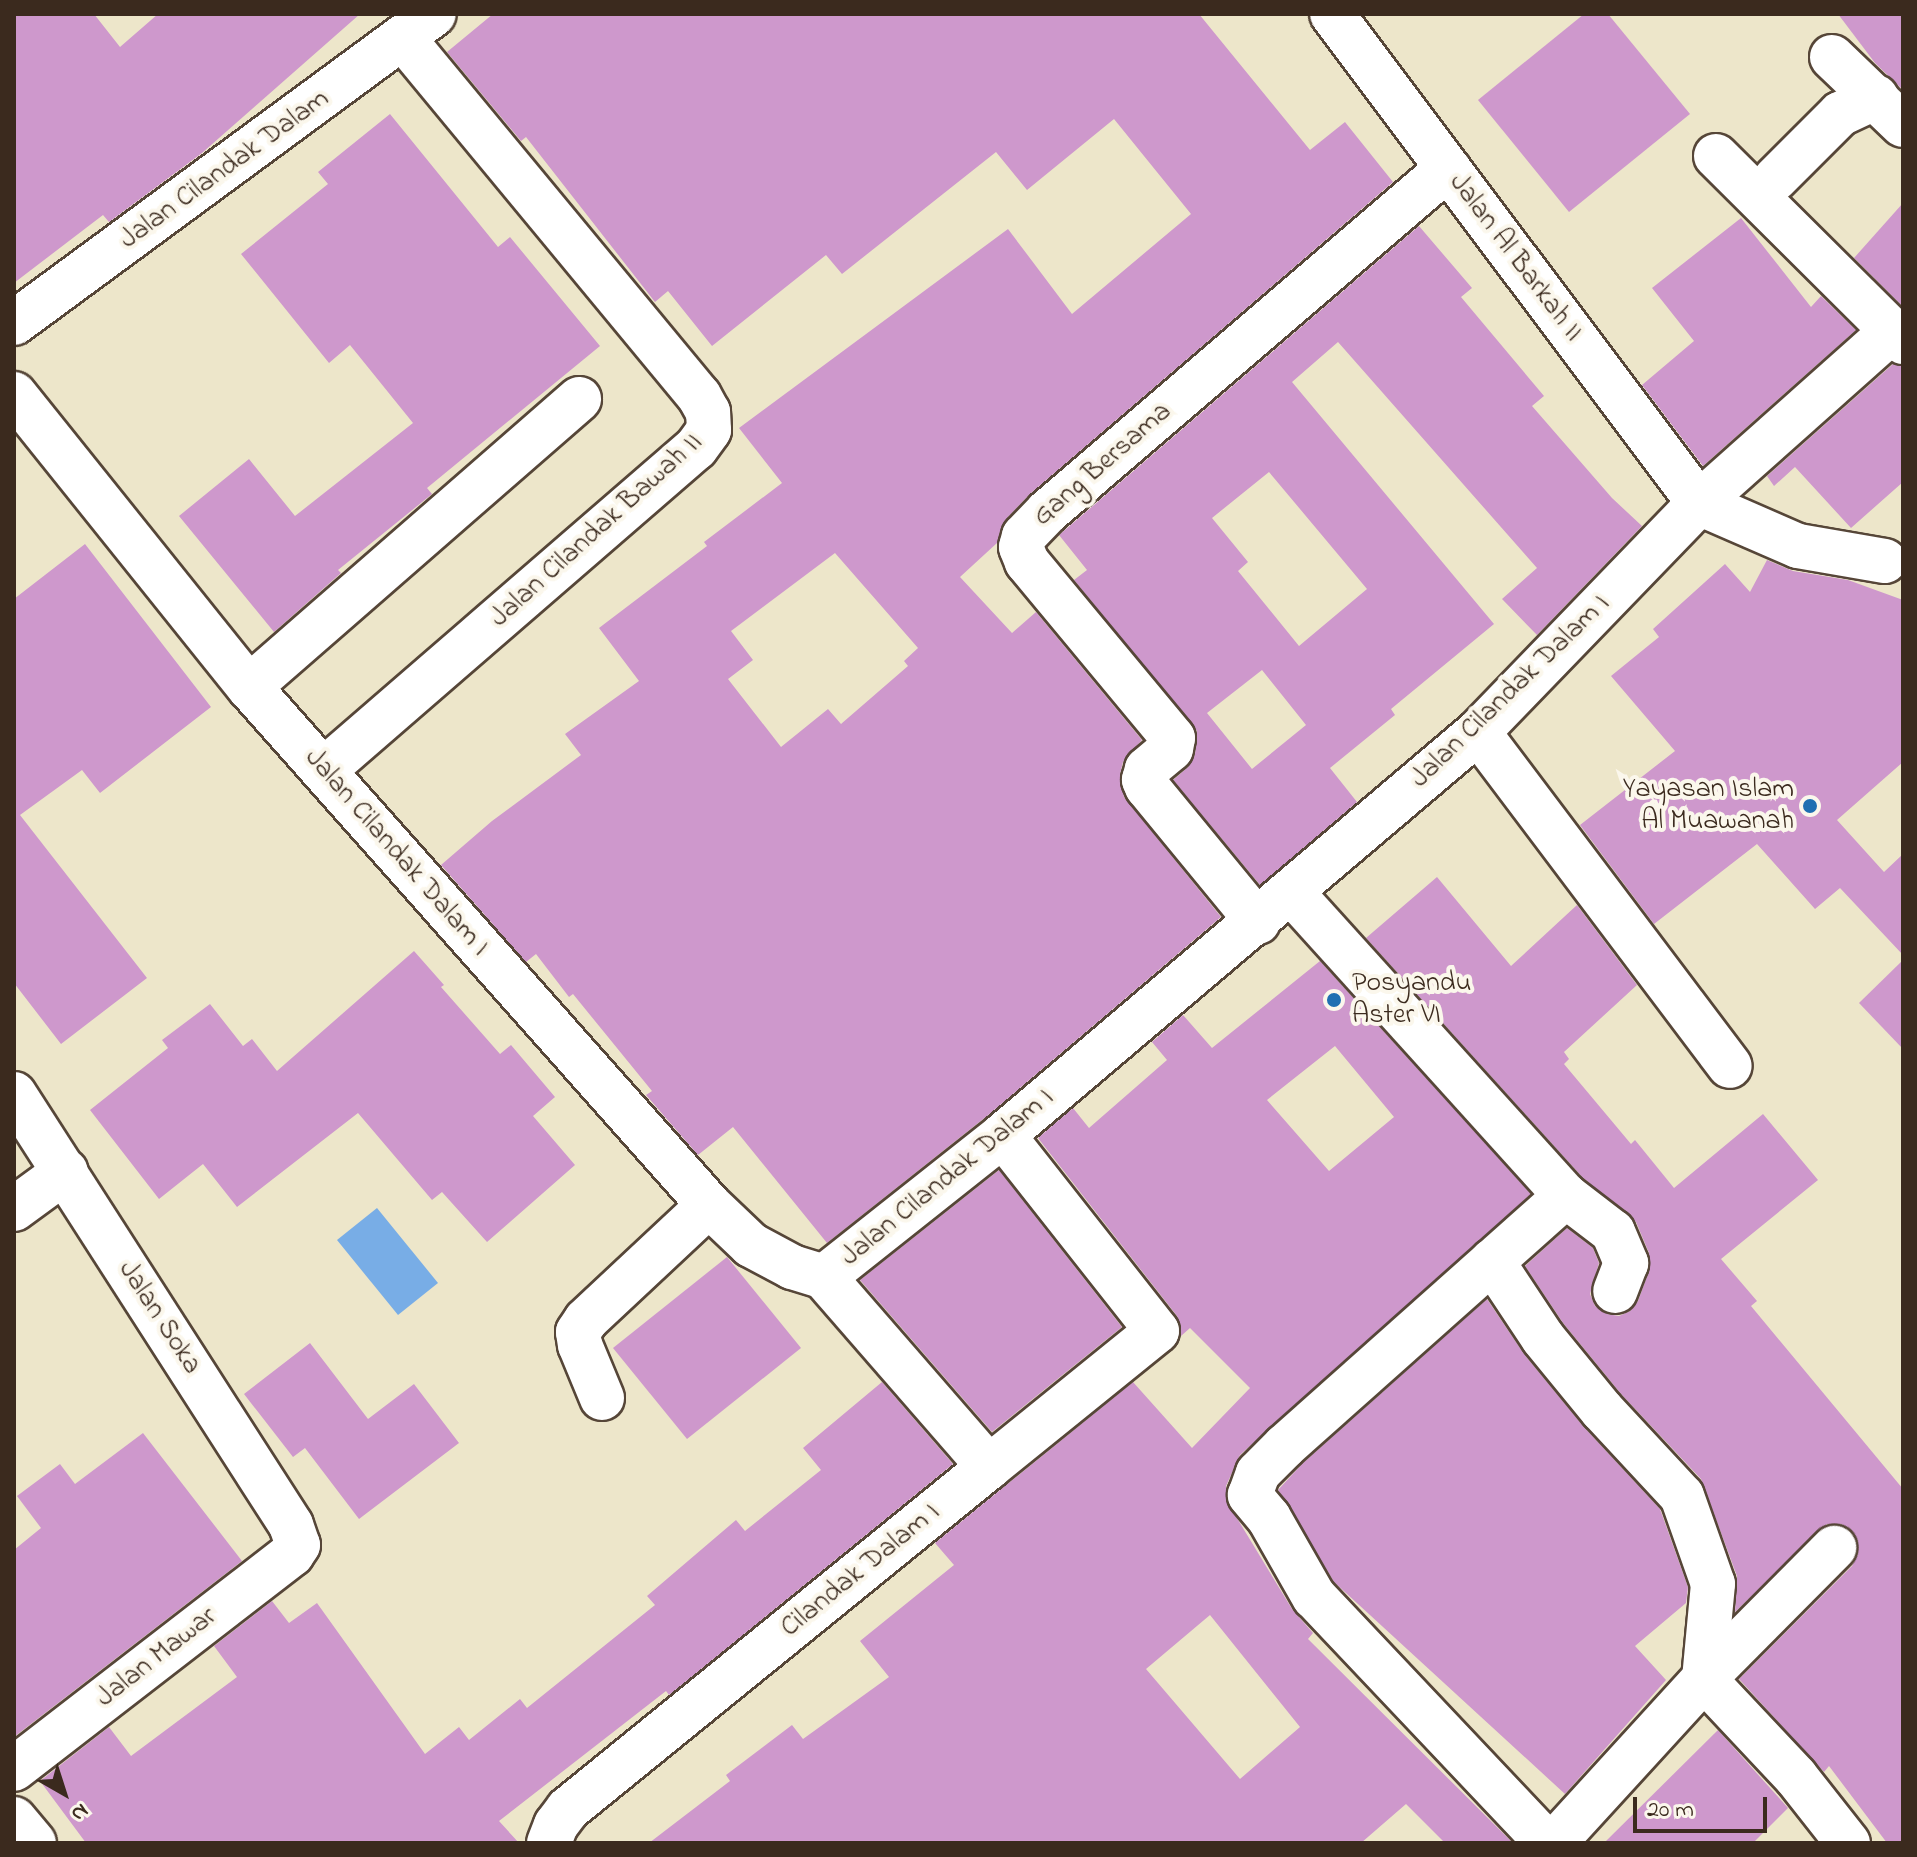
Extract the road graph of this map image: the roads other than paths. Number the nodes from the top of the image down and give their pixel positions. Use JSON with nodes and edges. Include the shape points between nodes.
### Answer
{"nodes":[{"id":1,"x":1332,"y":14,"type":"edge"},
{"id":2,"x":419,"y":26,"type":"edge"},
{"id":3,"x":1832,"y":57,"type":"dead end"},
{"id":4,"x":1890,"y":111,"type":"edge"},
{"id":5,"x":1716,"y":156,"type":"dead end"},
{"id":6,"x":1448,"y":168,"type":"junction"},
{"id":7,"x":1775,"y":179,"type":"dead end"},
{"id":8,"x":14,"y":323,"type":"edge"},
{"id":9,"x":1897,"y":336,"type":"edge"},
{"id":10,"x":14,"y":394,"type":"edge"},
{"id":11,"x":579,"y":399,"type":"dead end"},
{"id":12,"x":1699,"y":503,"type":"junction"},
{"id":13,"x":1897,"y":562,"type":"edge"},
{"id":14,"x":249,"y":687,"type":"junction"},
{"id":15,"x":1478,"y":732,"type":"junction"},
{"id":16,"x":324,"y":770,"type":"junction"},
{"id":17,"x":1292,"y":893,"type":"junction"},
{"id":18,"x":1258,"y":922,"type":"junction"},
{"id":19,"x":1730,"y":1066,"type":"dead end"},
{"id":20,"x":14,"y":1094,"type":"edge"},
{"id":21,"x":1003,"y":1135,"type":"junction"},
{"id":22,"x":66,"y":1171,"type":"junction"},
{"id":23,"x":1566,"y":1196,"type":"junction"},
{"id":24,"x":709,"y":1205,"type":"junction"},
{"id":25,"x":14,"y":1209,"type":"edge"},
{"id":26,"x":1492,"y":1261,"type":"junction"},
{"id":27,"x":824,"y":1277,"type":"junction"},
{"id":28,"x":1615,"y":1291,"type":"dead end"},
{"id":29,"x":602,"y":1398,"type":"dead end"},
{"id":30,"x":989,"y":1467,"type":"junction"},
{"id":31,"x":298,"y":1545,"type":"joint"},
{"id":32,"x":1834,"y":1548,"type":"dead end"},
{"id":33,"x":1704,"y":1679,"type":"junction"},
{"id":34,"x":14,"y":1769,"type":"edge"},
{"id":35,"x":14,"y":1819,"type":"edge"},
{"id":36,"x":34,"y":1843,"type":"edge"},
{"id":37,"x":549,"y":1843,"type":"edge"},
{"id":38,"x":1547,"y":1843,"type":"edge"},
{"id":39,"x":1554,"y":1843,"type":"edge"},
{"id":40,"x":1848,"y":1843,"type":"edge"}],
"edges":[{"from":1,"to":6,"type":"street","name":"Jalan Al Barkah II"},
{"from":2,"to":8,"type":"street","name":"Jalan Cilandak Dalam"},
{"from":2,"to":16,"type":"street","name":"Jalan Cilandak Bawah II","via":[[699,396],[708,412],[709,430],[696,448]]},
{"from":3,"to":4,"type":"street"},
{"from":4,"to":7,"type":"street","via":[[1840,114]]},
{"from":5,"to":9,"type":"street"},
{"from":6,"to":12,"type":"street","name":"Jalan Al Barkah II"},
{"from":6,"to":18,"type":"street","name":"Gang Bersama","via":[[1047,512],[1024,536],[1021,547],[1027,562],[1173,738],[1171,749],[1147,769],[1147,787]]},
{"from":9,"to":12,"type":"street","name":"Jalan Cilandak Dalam I"},
{"from":10,"to":14,"type":"street","name":"Jalan Cilandak Dalam I"},
{"from":11,"to":14,"type":"street"},
{"from":12,"to":13,"type":"street","via":[[1798,546]]},
{"from":12,"to":15,"type":"street","name":"Jalan Cilandak Dalam I"},
{"from":14,"to":16,"type":"street","name":"Jalan Cilandak Dalam I"},
{"from":15,"to":17,"type":"street","name":"Jalan Cilandak Dalam I"},
{"from":15,"to":19,"type":"street"},
{"from":16,"to":24,"type":"street","name":"Jalan Cilandak Dalam I"},
{"from":17,"to":18,"type":"street","name":"Jalan Cilandak Dalam I"},
{"from":17,"to":23,"type":"street"},
{"from":18,"to":21,"type":"street","name":"Jalan Cilandak Dalam I"},
{"from":20,"to":22,"type":"street","name":"Jalan Soka"},
{"from":21,"to":27,"type":"street","name":"Jalan Cilandak Dalam I"},
{"from":21,"to":30,"type":"street","name":"Cilandak Dalam I","via":[[1157,1331]]},
{"from":22,"to":25,"type":"street"},
{"from":22,"to":31,"type":"street","name":"Jalan Soka","via":[[291,1525]]},
{"from":23,"to":26,"type":"street"},
{"from":23,"to":28,"type":"street","via":[[1619,1240],[1626,1263]]},
{"from":24,"to":27,"type":"street","name":"Jalan Cilandak Dalam I","via":[[751,1245]]},
{"from":24,"to":29,"type":"street","via":[[578,1332]]},
{"from":26,"to":33,"type":"street","via":[[1543,1338],[1682,1496],[1713,1584]]},
{"from":26,"to":38,"type":"street","via":[[1285,1446],[1258,1473],[1250,1495],[1314,1597]]},
{"from":27,"to":30,"type":"street"},
{"from":30,"to":37,"type":"street","name":"Cilandak Dalam I","via":[[568,1809]]},
{"from":31,"to":34,"type":"street","name":"Jalan Mawar"},
{"from":32,"to":33,"type":"street"},
{"from":33,"to":39,"type":"street"},
{"from":33,"to":40,"type":"street","via":[[1796,1777]]},
{"from":35,"to":36,"type":"street"}]}
